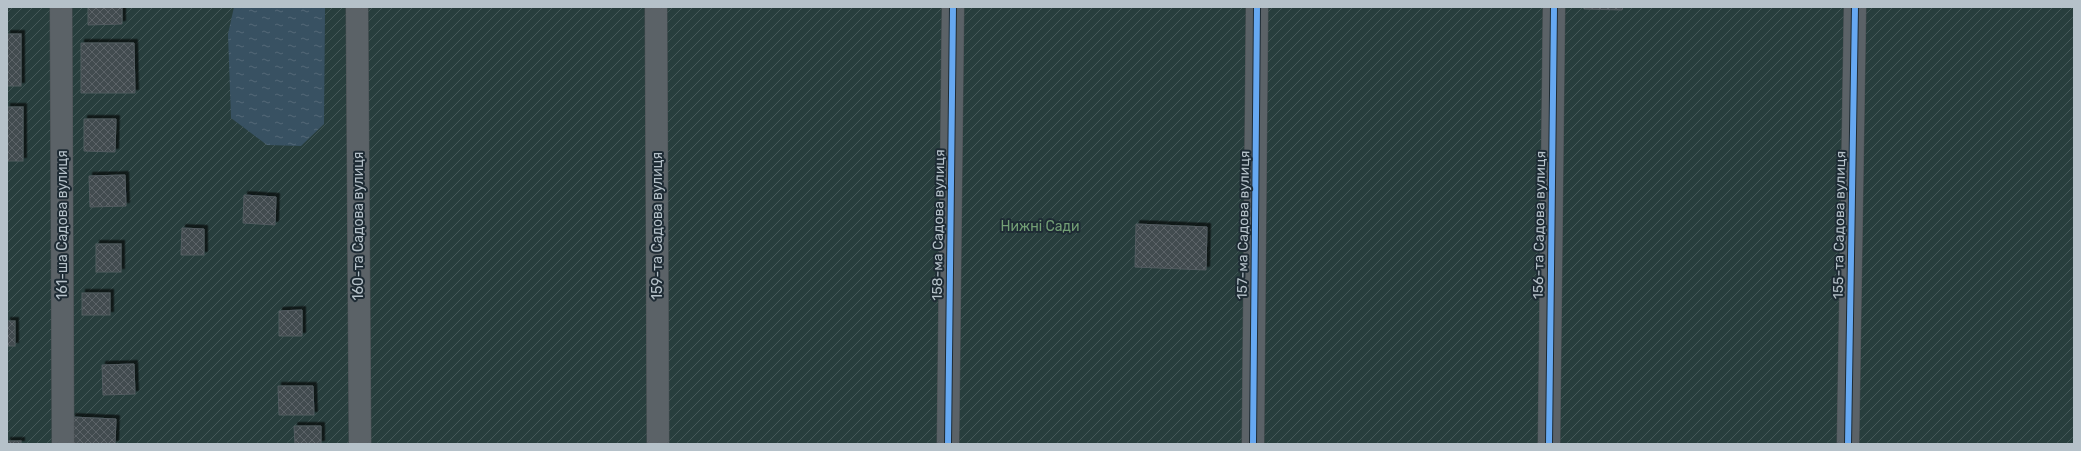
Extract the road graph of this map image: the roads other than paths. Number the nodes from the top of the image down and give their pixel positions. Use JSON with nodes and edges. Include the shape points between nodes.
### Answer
{"nodes":[{"id":1,"x":61,"y":7,"type":"edge"},
{"id":2,"x":357,"y":7,"type":"edge"},
{"id":3,"x":656,"y":7,"type":"edge"},
{"id":4,"x":953,"y":7,"type":"edge"},
{"id":5,"x":1257,"y":7,"type":"edge"},
{"id":6,"x":1554,"y":7,"type":"edge"},
{"id":7,"x":1854,"y":7,"type":"edge"},
{"id":8,"x":62,"y":444,"type":"edge"},
{"id":9,"x":360,"y":444,"type":"edge"},
{"id":10,"x":658,"y":444,"type":"edge"},
{"id":11,"x":948,"y":444,"type":"edge"},
{"id":12,"x":1253,"y":444,"type":"edge"},
{"id":13,"x":1548,"y":444,"type":"edge"},
{"id":14,"x":1848,"y":444,"type":"edge"}],
"edges":[{"from":1,"to":8,"type":"street","name":"161-ша Садова вулиця"},
{"from":2,"to":9,"type":"street","name":"160-та Садова вулиця"},
{"from":3,"to":10,"type":"street","name":"159-та Садова вулиця"},
{"from":4,"to":11,"type":"street","name":"158-ма Садова вулиця"},
{"from":5,"to":12,"type":"street","name":"157-ма Садова вулиця"},
{"from":6,"to":13,"type":"street","name":"156-та Садова вулиця"},
{"from":7,"to":14,"type":"street","name":"155-та Садова вулиця"}]}
